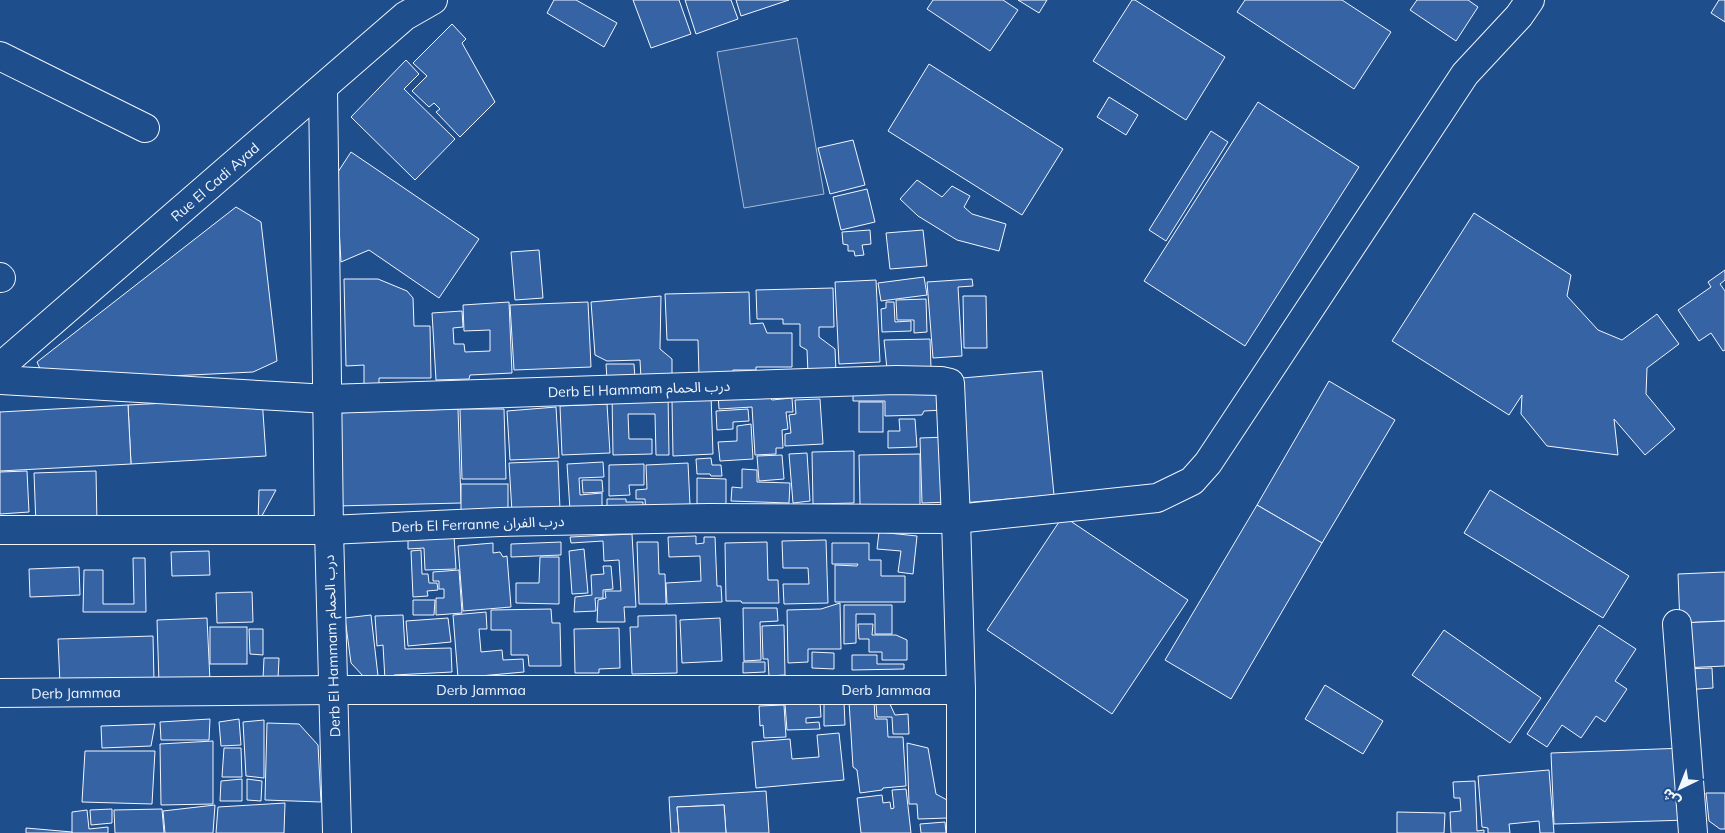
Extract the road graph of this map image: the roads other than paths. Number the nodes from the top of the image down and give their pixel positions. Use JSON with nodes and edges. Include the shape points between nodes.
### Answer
{"nodes":[{"id":1,"x":433,"y":0,"type":"edge"},
{"id":2,"x":1530,"y":0,"type":"edge"},
{"id":3,"x":407,"y":8,"type":"edge"},
{"id":4,"x":0,"y":56,"type":"edge"},
{"id":5,"x":323,"y":88,"type":"junction"},
{"id":6,"x":145,"y":128,"type":"dead end"},
{"id":7,"x":0,"y":367,"type":"edge"},
{"id":8,"x":0,"y":380,"type":"edge"},
{"id":9,"x":328,"y":399,"type":"junction"},
{"id":10,"x":956,"y":519,"type":"junction"},
{"id":11,"x":0,"y":530,"type":"edge"},
{"id":12,"x":329,"y":530,"type":"junction"},
{"id":13,"x":1677,"y":624,"type":"dead end"},
{"id":14,"x":334,"y":690,"type":"junction"},
{"id":15,"x":961,"y":690,"type":"junction"},
{"id":16,"x":0,"y":694,"type":"edge"},
{"id":17,"x":337,"y":833,"type":"edge"},
{"id":18,"x":961,"y":833,"type":"edge"},
{"id":19,"x":1693,"y":833,"type":"edge"}],
"edges":[{"from":1,"to":3,"type":"street","name":"Rue El Cadi Ayad"},
{"from":2,"to":10,"type":"street","name":"Derb El Ferranne درب الفران","via":[[1465,74],[1208,463],[1192,480],[1157,498]]},
{"from":3,"to":5,"type":"street","name":"Rue El Cadi Ayad"},
{"from":4,"to":6,"type":"street"},
{"from":5,"to":7,"type":"street","name":"Rue El Cadi Ayad"},
{"from":5,"to":9,"type":"street","name":"Derb El Hammam درب الحمام"},
{"from":8,"to":9,"type":"street","name":"Derb El Hammam درب الحمام"},
{"from":9,"to":10,"type":"street","name":"Derb El Hammam درب الحمام","via":[[941,381],[950,383]]},
{"from":9,"to":12,"type":"street","name":"Derb El Hammam درب الحمام"},
{"from":10,"to":12,"type":"street","name":"Derb El Ferranne درب الفران","via":[[708,518],[500,522]]},
{"from":10,"to":15,"type":"street"},
{"from":11,"to":12,"type":"street","name":"Derb El Ferranne درب الفران"},
{"from":12,"to":14,"type":"street","name":"Derb El Hammam درب الحمام"},
{"from":13,"to":19,"type":"street"},
{"from":14,"to":15,"type":"street","name":"Derb Jammaa"},
{"from":14,"to":16,"type":"street","name":"Derb Jammaa"},
{"from":14,"to":17,"type":"street","name":"Derb El Hammam درب الحمام"},
{"from":15,"to":18,"type":"street"}]}
